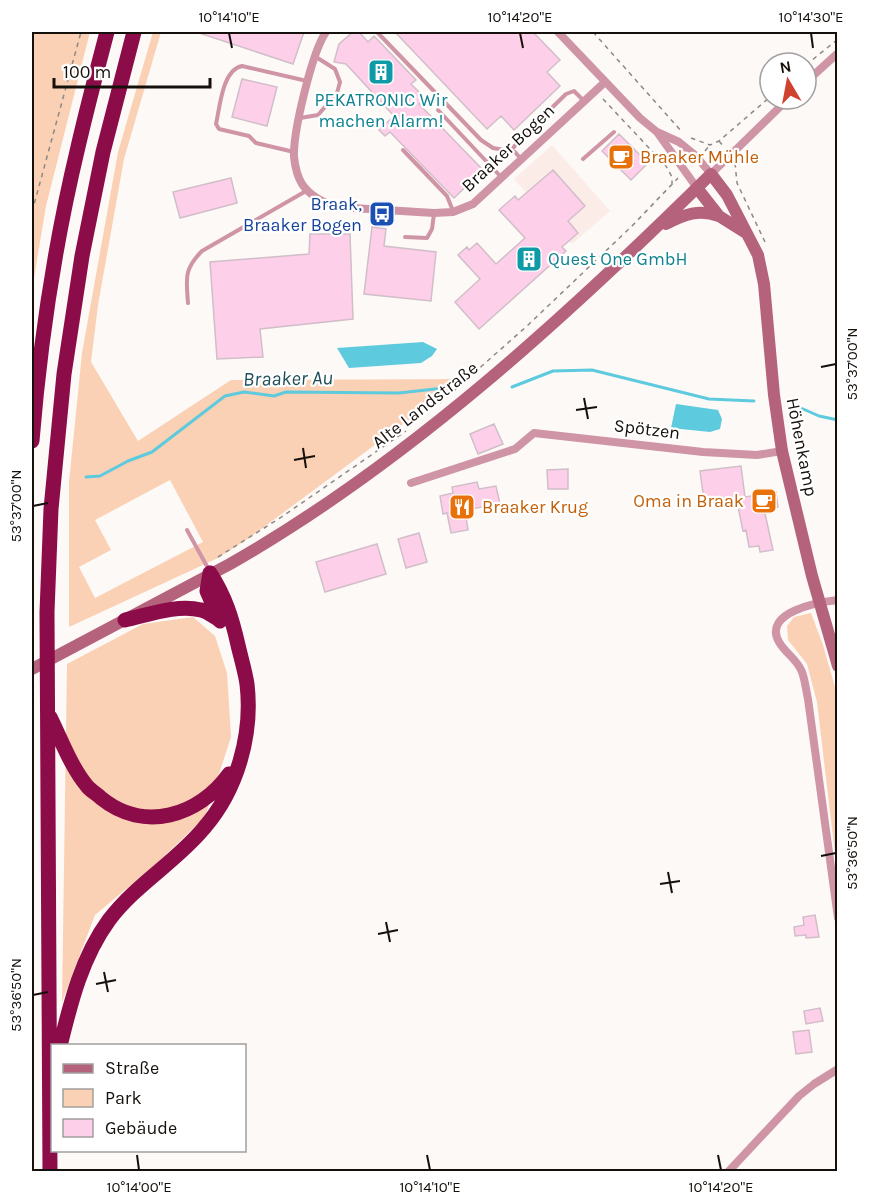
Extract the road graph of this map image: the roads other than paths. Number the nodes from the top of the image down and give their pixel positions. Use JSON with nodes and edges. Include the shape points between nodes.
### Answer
{"nodes":[{"id":1,"x":107,"y":32,"type":"edge"},
{"id":2,"x":134,"y":32,"type":"edge"},
{"id":3,"x":326,"y":32,"type":"edge"},
{"id":4,"x":377,"y":32,"type":"edge"},
{"id":5,"x":558,"y":32,"type":"edge"},
{"id":6,"x":837,"y":53,"type":"edge"},
{"id":7,"x":316,"y":56,"type":"junction"},
{"id":8,"x":818,"y":71,"type":"edge"},
{"id":9,"x":308,"y":81,"type":"junction"},
{"id":10,"x":604,"y":82,"type":"junction"},
{"id":11,"x":583,"y":101,"type":"junction"},
{"id":12,"x":438,"y":110,"type":"dead end"},
{"id":13,"x":776,"y":111,"type":"edge"},
{"id":14,"x":299,"y":118,"type":"junction"},
{"id":15,"x":614,"y":132,"type":"dead end"},
{"id":16,"x":657,"y":132,"type":"junction"},
{"id":17,"x":403,"y":150,"type":"dead end"},
{"id":18,"x":511,"y":151,"type":"junction"},
{"id":19,"x":295,"y":152,"type":"junction"},
{"id":20,"x":583,"y":159,"type":"dead end"},
{"id":21,"x":521,"y":160,"type":"junction"},
{"id":22,"x":711,"y":174,"type":"junction"},
{"id":23,"x":502,"y":178,"type":"junction"},
{"id":24,"x":697,"y":188,"type":"junction"},
{"id":25,"x":307,"y":190,"type":"junction"},
{"id":26,"x":453,"y":212,"type":"junction"},
{"id":27,"x":434,"y":213,"type":"junction"},
{"id":28,"x":719,"y":216,"type":"junction"},
{"id":29,"x":652,"y":232,"type":"junction"},
{"id":30,"x":747,"y":234,"type":"junction"},
{"id":31,"x":405,"y":237,"type":"dead end"},
{"id":32,"x":188,"y":303,"type":"dead end"},
{"id":33,"x":48,"y":304,"type":"junction"},
{"id":34,"x":32,"y":349,"type":"edge"},
{"id":35,"x":32,"y":441,"type":"edge"},
{"id":36,"x":782,"y":451,"type":"junction"},
{"id":37,"x":411,"y":483,"type":"dead end"},
{"id":38,"x":187,"y":530,"type":"dead end"},
{"id":39,"x":208,"y":569,"type":"junction"},
{"id":40,"x":837,"y":600,"type":"edge"},
{"id":41,"x":819,"y":603,"type":"junction"},
{"id":42,"x":218,"y":619,"type":"junction"},
{"id":43,"x":125,"y":620,"type":"junction"},
{"id":44,"x":238,"y":647,"type":"junction"},
{"id":45,"x":837,"y":666,"type":"edge"},
{"id":46,"x":32,"y":669,"type":"edge"},
{"id":47,"x":48,"y":712,"type":"junction"},
{"id":48,"x":240,"y":759,"type":"junction"},
{"id":49,"x":837,"y":918,"type":"edge"},
{"id":50,"x":61,"y":1044,"type":"edge"},
{"id":51,"x":837,"y":1069,"type":"edge"},
{"id":52,"x":51,"y":1085,"type":"edge"},
{"id":53,"x":50,"y":1172,"type":"edge"},
{"id":54,"x":728,"y":1172,"type":"edge"}],
"edges":[{"from":1,"to":33,"type":"highway","via":[[78,148]]},
{"from":2,"to":47,"type":"highway","via":[[103,152],[82,256],[63,385],[50,519]]},
{"from":3,"to":7,"type":"street"},
{"from":4,"to":18,"type":"lane","via":[[481,140],[493,148]]},
{"from":5,"to":10,"type":"street"},
{"from":6,"to":8,"type":"street"},
{"from":7,"to":9,"type":"street"},
{"from":7,"to":14,"type":"lane","via":[[335,69],[340,82],[337,93],[318,115]]},
{"from":9,"to":14,"type":"street"},
{"from":9,"to":19,"type":"lane","via":[[242,66],[234,68],[228,75],[216,124],[219,129],[249,136],[256,143]]},
{"from":10,"to":11,"type":"street","name":"Braaker Bogen"},
{"from":10,"to":16,"type":"street"},
{"from":11,"to":18,"type":"lane","via":[[574,91],[566,94]]},
{"from":11,"to":21,"type":"street","name":"Braaker Bogen"},
{"from":12,"to":23,"type":"lane"},
{"from":13,"to":22,"type":"street","name":"Alte Landstraße"},
{"from":14,"to":19,"type":"street"},
{"from":15,"to":20,"type":"lane"},
{"from":16,"to":22,"type":"street","via":[[679,142]]},
{"from":16,"to":24,"type":"street"},
{"from":17,"to":26,"type":"lane","via":[[447,196]]},
{"from":18,"to":21,"type":"lane"},
{"from":19,"to":25,"type":"street","via":[[296,171]]},
{"from":21,"to":23,"type":"street","name":"Braaker Bogen"},
{"from":22,"to":24,"type":"main road","name":"Alte Landstraße"},
{"from":22,"to":30,"type":"main road","name":"Höhenkamp"},
{"from":23,"to":26,"type":"street","name":"Braaker Bogen","via":[[473,204]]},
{"from":24,"to":28,"type":"main road"},
{"from":24,"to":29,"type":"main road","name":"Alte Landstraße"},
{"from":25,"to":27,"type":"street","name":"Braaker Bogen","via":[[336,207]]},
{"from":25,"to":32,"type":"lane","via":[[202,251],[186,277]]},
{"from":26,"to":27,"type":"street","name":"Braaker Bogen"},
{"from":27,"to":31,"type":"lane","via":[[427,238]]},
{"from":28,"to":29,"type":"main road","via":[[707,212],[687,214]]},
{"from":28,"to":30,"type":"main road"},
{"from":29,"to":39,"type":"main road","name":"Alte Landstraße","via":[[510,360],[418,436],[261,546]]},
{"from":30,"to":36,"type":"main road","name":"Höhenkamp","via":[[758,255],[764,284]]},
{"from":33,"to":34,"type":"highway"},
{"from":33,"to":35,"type":"highway"},
{"from":36,"to":37,"type":"street","name":"Spötzen","via":[[757,455],[703,452],[534,433],[514,449]]},
{"from":36,"to":41,"type":"main road","name":"Höhenkamp"},
{"from":38,"to":39,"type":"lane"},
{"from":39,"to":42,"type":"highway","via":[[207,591]]},
{"from":39,"to":43,"type":"main road","name":"Alte Landstraße"},
{"from":39,"to":44,"type":"highway","via":[[226,602]]},
{"from":40,"to":41,"type":"street"},
{"from":41,"to":45,"type":"main road","name":"Höhenkamp"},
{"from":41,"to":49,"type":"street","via":[[785,614],[777,627],[777,639],[802,672]]},
{"from":42,"to":43,"type":"highway","via":[[202,610],[188,609]]},
{"from":42,"to":44,"type":"highway"},
{"from":43,"to":46,"type":"main road","name":"Alte Landstraße"},
{"from":44,"to":48,"type":"highway","via":[[249,707]]},
{"from":47,"to":48,"type":"highway","via":[[87,787],[114,809],[141,817],[163,817],[194,807],[220,786]]},
{"from":47,"to":52,"type":"highway"},
{"from":48,"to":50,"type":"highway","via":[[228,792],[205,828],[125,902],[100,934],[76,987]]},
{"from":51,"to":54,"type":"street","via":[[799,1096]]},
{"from":52,"to":53,"type":"highway"}]}
